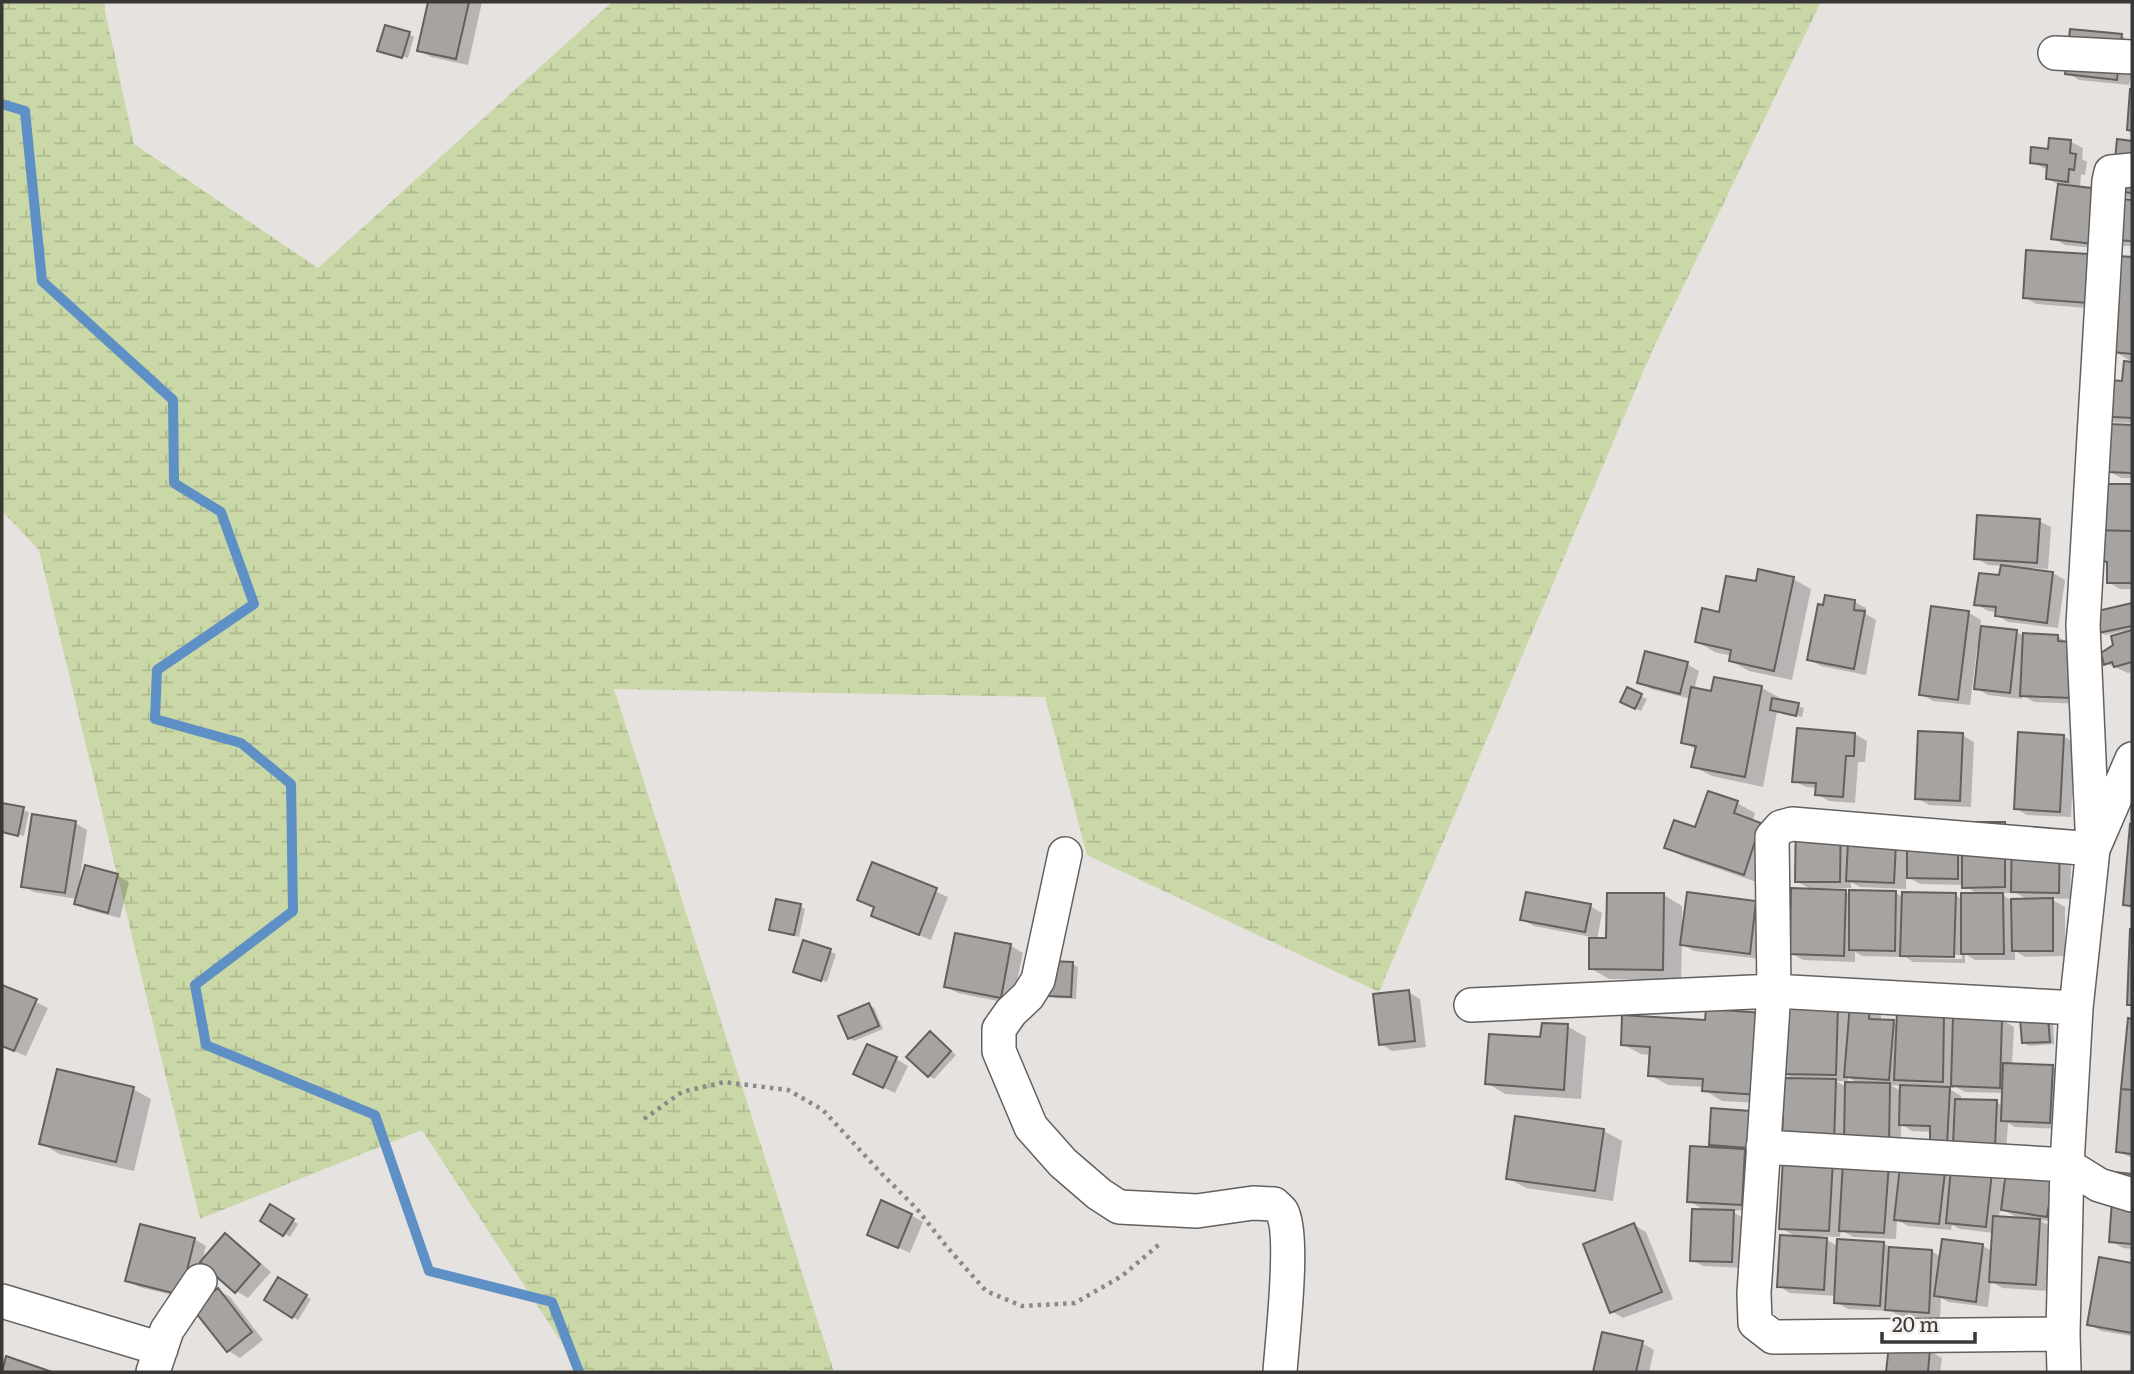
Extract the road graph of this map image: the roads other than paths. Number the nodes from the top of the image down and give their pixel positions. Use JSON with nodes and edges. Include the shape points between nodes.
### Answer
{"nodes":[{"id":1,"x":2055,"y":53,"type":"dead end"},
{"id":2,"x":2132,"y":57,"type":"edge"},
{"id":3,"x":2132,"y":170,"type":"edge"},
{"id":4,"x":2132,"y":759,"type":"edge"},
{"id":5,"x":2093,"y":849,"type":"junction"},
{"id":6,"x":1065,"y":854,"type":"dead end"},
{"id":7,"x":1774,"y":991,"type":"junction"},
{"id":8,"x":1471,"y":1005,"type":"dead end"},
{"id":9,"x":2076,"y":1008,"type":"junction"},
{"id":10,"x":1763,"y":1147,"type":"junction"},
{"id":11,"x":2067,"y":1165,"type":"junction"},
{"id":12,"x":2132,"y":1195,"type":"edge"},
{"id":13,"x":200,"y":1281,"type":"dead end"},
{"id":14,"x":2,"y":1301,"type":"edge"},
{"id":15,"x":2063,"y":1334,"type":"junction"},
{"id":16,"x":157,"y":1361,"type":"edge"},
{"id":17,"x":1280,"y":1372,"type":"edge"},
{"id":18,"x":2064,"y":1372,"type":"edge"}],
"edges":[{"from":1,"to":2,"type":"street"},
{"from":3,"to":5,"type":"street","via":[[2111,172],[2109,181],[2083,625]]},
{"from":4,"to":5,"type":"street"},
{"from":5,"to":7,"type":"street","via":[[1792,824],[1781,827],[1772,837]]},
{"from":5,"to":9,"type":"street"},
{"from":6,"to":17,"type":"street","via":[[1038,980],[999,1029],[999,1051],[1031,1127],[1063,1163],[1119,1207],[1197,1211],[1252,1203],[1274,1204],[1282,1212],[1287,1282]]},
{"from":7,"to":8,"type":"street"},
{"from":7,"to":9,"type":"street"},
{"from":7,"to":10,"type":"street"},
{"from":9,"to":11,"type":"street"},
{"from":10,"to":11,"type":"street"},
{"from":10,"to":15,"type":"street","via":[[1755,1323],[1773,1337]]},
{"from":11,"to":12,"type":"street","via":[[2099,1185]]},
{"from":11,"to":15,"type":"street"},
{"from":13,"to":16,"type":"street","via":[[167,1330]]},
{"from":14,"to":16,"type":"street"},
{"from":15,"to":18,"type":"street"}]}
